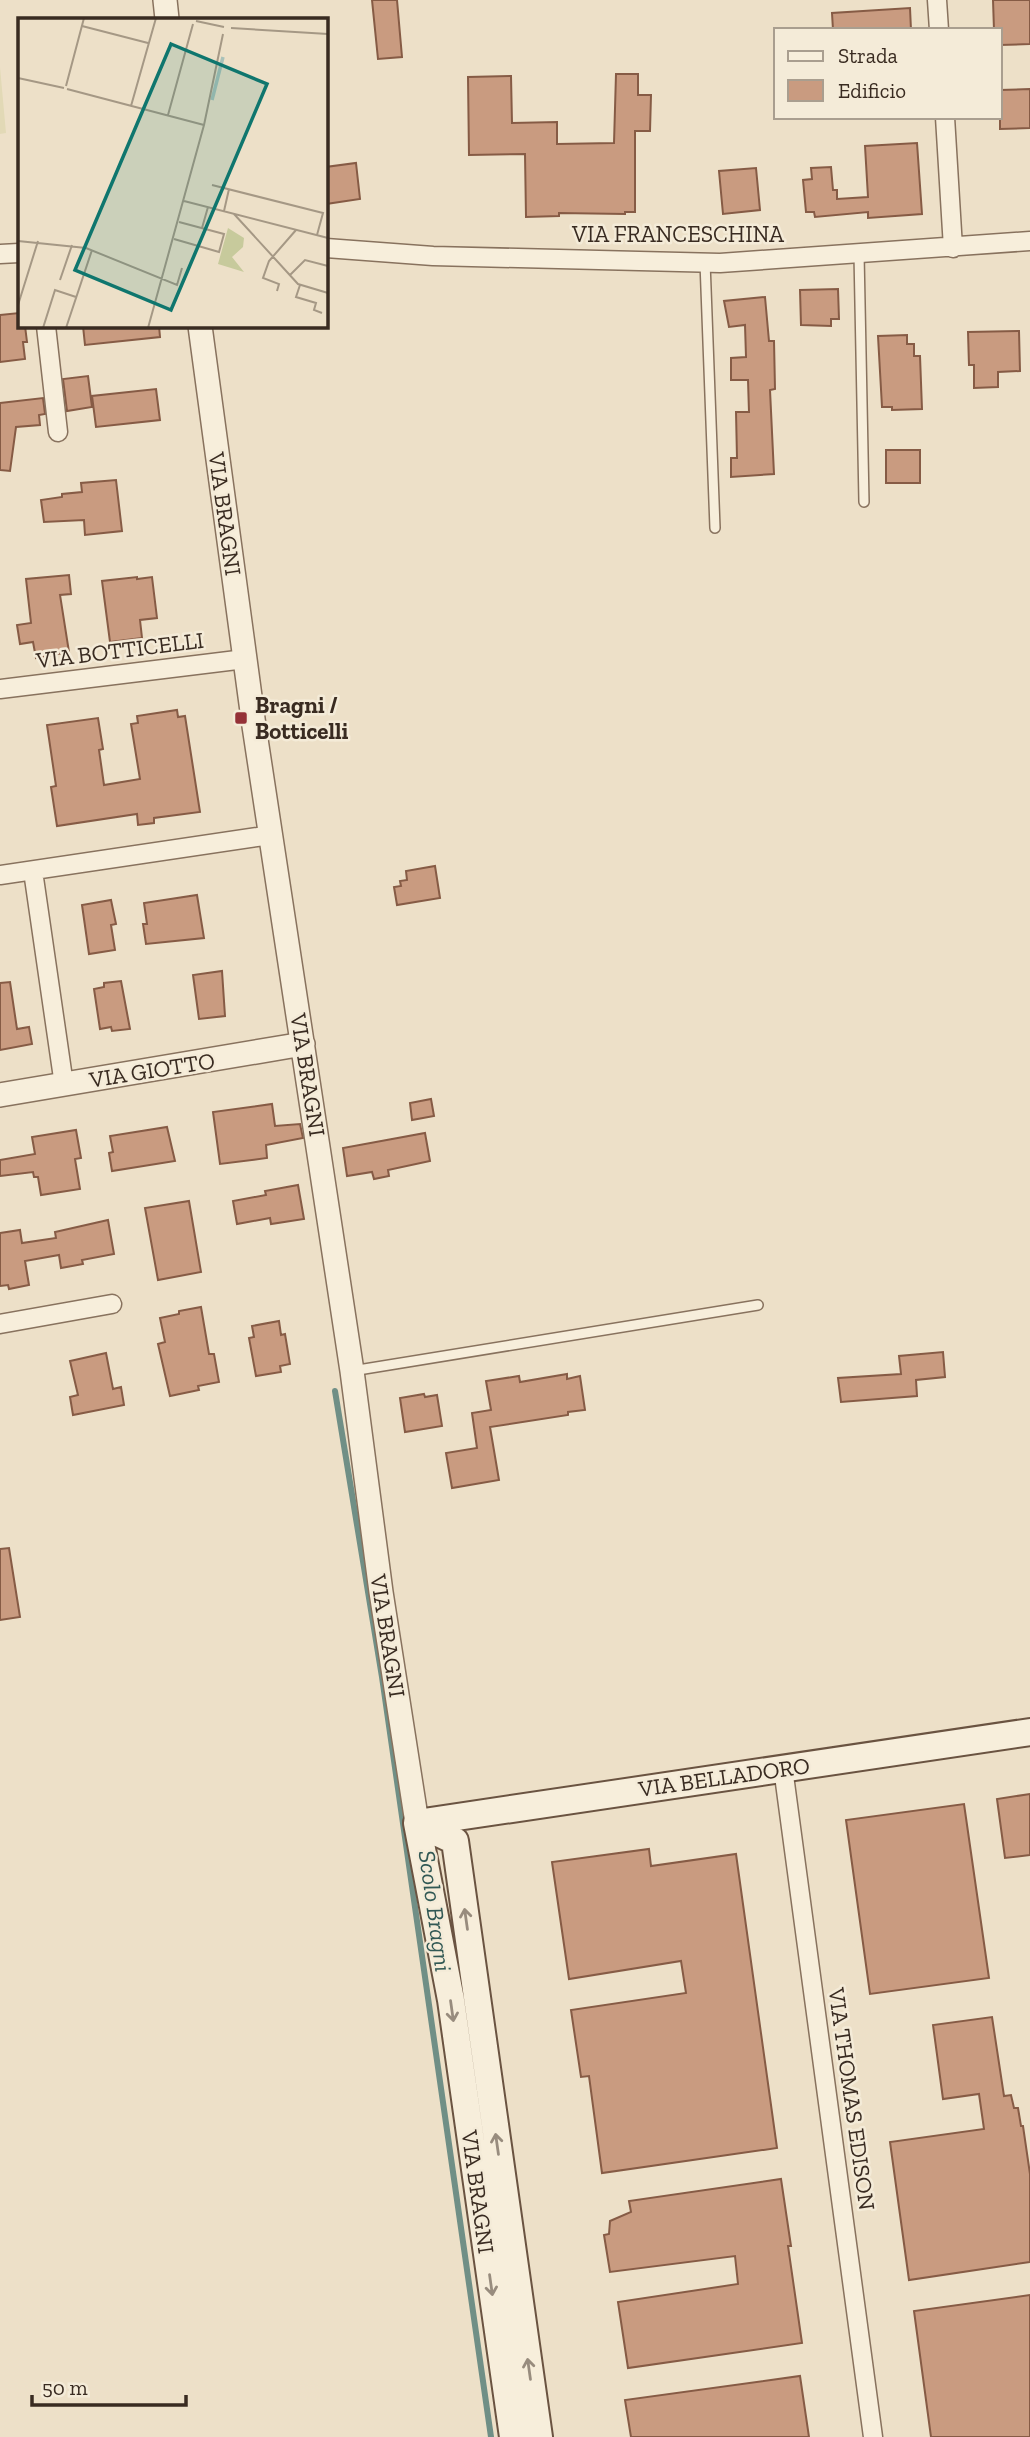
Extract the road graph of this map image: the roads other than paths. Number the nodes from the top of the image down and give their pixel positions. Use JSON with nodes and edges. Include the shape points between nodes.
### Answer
{"nodes":[{"id":1,"x":165,"y":0,"type":"edge"},
{"id":2,"x":937,"y":0,"type":"edge"},
{"id":3,"x":167,"y":18,"type":"edge"},
{"id":4,"x":939,"y":28,"type":"edge"},
{"id":5,"x":946,"y":119,"type":"edge"},
{"id":6,"x":1030,"y":241,"type":"edge"},
{"id":7,"x":327,"y":248,"type":"edge"},
{"id":8,"x":953,"y":248,"type":"junction"},
{"id":9,"x":18,"y":253,"type":"edge"},
{"id":10,"x":0,"y":254,"type":"edge"},
{"id":11,"x":859,"y":254,"type":"junction"},
{"id":12,"x":705,"y":262,"type":"junction"},
{"id":13,"x":46,"y":327,"type":"edge"},
{"id":14,"x":200,"y":327,"type":"edge"},
{"id":15,"x":58,"y":432,"type":"dead end"},
{"id":16,"x":864,"y":502,"type":"dead end"},
{"id":17,"x":715,"y":528,"type":"dead end"},
{"id":18,"x":245,"y":659,"type":"junction"},
{"id":19,"x":0,"y":690,"type":"edge"},
{"id":20,"x":271,"y":835,"type":"junction"},
{"id":21,"x":33,"y":870,"type":"junction"},
{"id":22,"x":0,"y":875,"type":"edge"},
{"id":23,"x":303,"y":1044,"type":"junction"},
{"id":24,"x":64,"y":1084,"type":"junction"},
{"id":25,"x":0,"y":1095,"type":"edge"},
{"id":26,"x":112,"y":1304,"type":"dead end"},
{"id":27,"x":758,"y":1305,"type":"dead end"},
{"id":28,"x":0,"y":1324,"type":"edge"},
{"id":29,"x":352,"y":1371,"type":"junction"},
{"id":30,"x":1030,"y":1732,"type":"edge"},
{"id":31,"x":783,"y":1768,"type":"junction"},
{"id":32,"x":417,"y":1823,"type":"junction"},
{"id":33,"x":453,"y":1829,"type":"junction"},
{"id":34,"x":513,"y":2437,"type":"edge"},
{"id":35,"x":539,"y":2437,"type":"edge"},
{"id":36,"x":873,"y":2437,"type":"edge"}],
"edges":[{"from":1,"to":3,"type":"street"},
{"from":2,"to":4,"type":"street"},
{"from":5,"to":8,"type":"street"},
{"from":6,"to":8,"type":"street","name":"VIA FRANCESCHINA"},
{"from":7,"to":12,"type":"street","name":"VIA FRANCESCHINA","via":[[433,257]]},
{"from":8,"to":11,"type":"street","name":"VIA FRANCESCHINA"},
{"from":9,"to":10,"type":"street"},
{"from":11,"to":12,"type":"street","name":"VIA FRANCESCHINA"},
{"from":11,"to":16,"type":"lane"},
{"from":12,"to":17,"type":"lane"},
{"from":13,"to":15,"type":"street"},
{"from":14,"to":18,"type":"street","name":"VIA BRAGNI"},
{"from":18,"to":19,"type":"street","name":"VIA BOTTICELLI"},
{"from":18,"to":20,"type":"street","name":"VIA BRAGNI"},
{"from":20,"to":21,"type":"street"},
{"from":20,"to":23,"type":"street","name":"VIA BRAGNI"},
{"from":21,"to":22,"type":"street"},
{"from":21,"to":24,"type":"street"},
{"from":23,"to":24,"type":"street","name":"VIA GIOTTO"},
{"from":23,"to":29,"type":"street","name":"VIA BRAGNI"},
{"from":24,"to":25,"type":"street","name":"VIA GIOTTO"},
{"from":26,"to":28,"type":"street"},
{"from":27,"to":29,"type":"lane"},
{"from":29,"to":32,"type":"street","name":"VIA BRAGNI"},
{"from":30,"to":31,"type":"main road","name":"VIA BELLADORO"},
{"from":31,"to":33,"type":"main road","name":"VIA BELLADORO"},
{"from":31,"to":36,"type":"street","name":"VIA THOMAS EDISON"},
{"from":32,"to":33,"type":"main road"},
{"from":32,"to":34,"type":"main road","name":"VIA BRAGNI","one_way":true,"via":[[451,2000]]},
{"from":35,"to":33,"type":"main road","name":"VIA BRAGNI","one_way":true}]}
